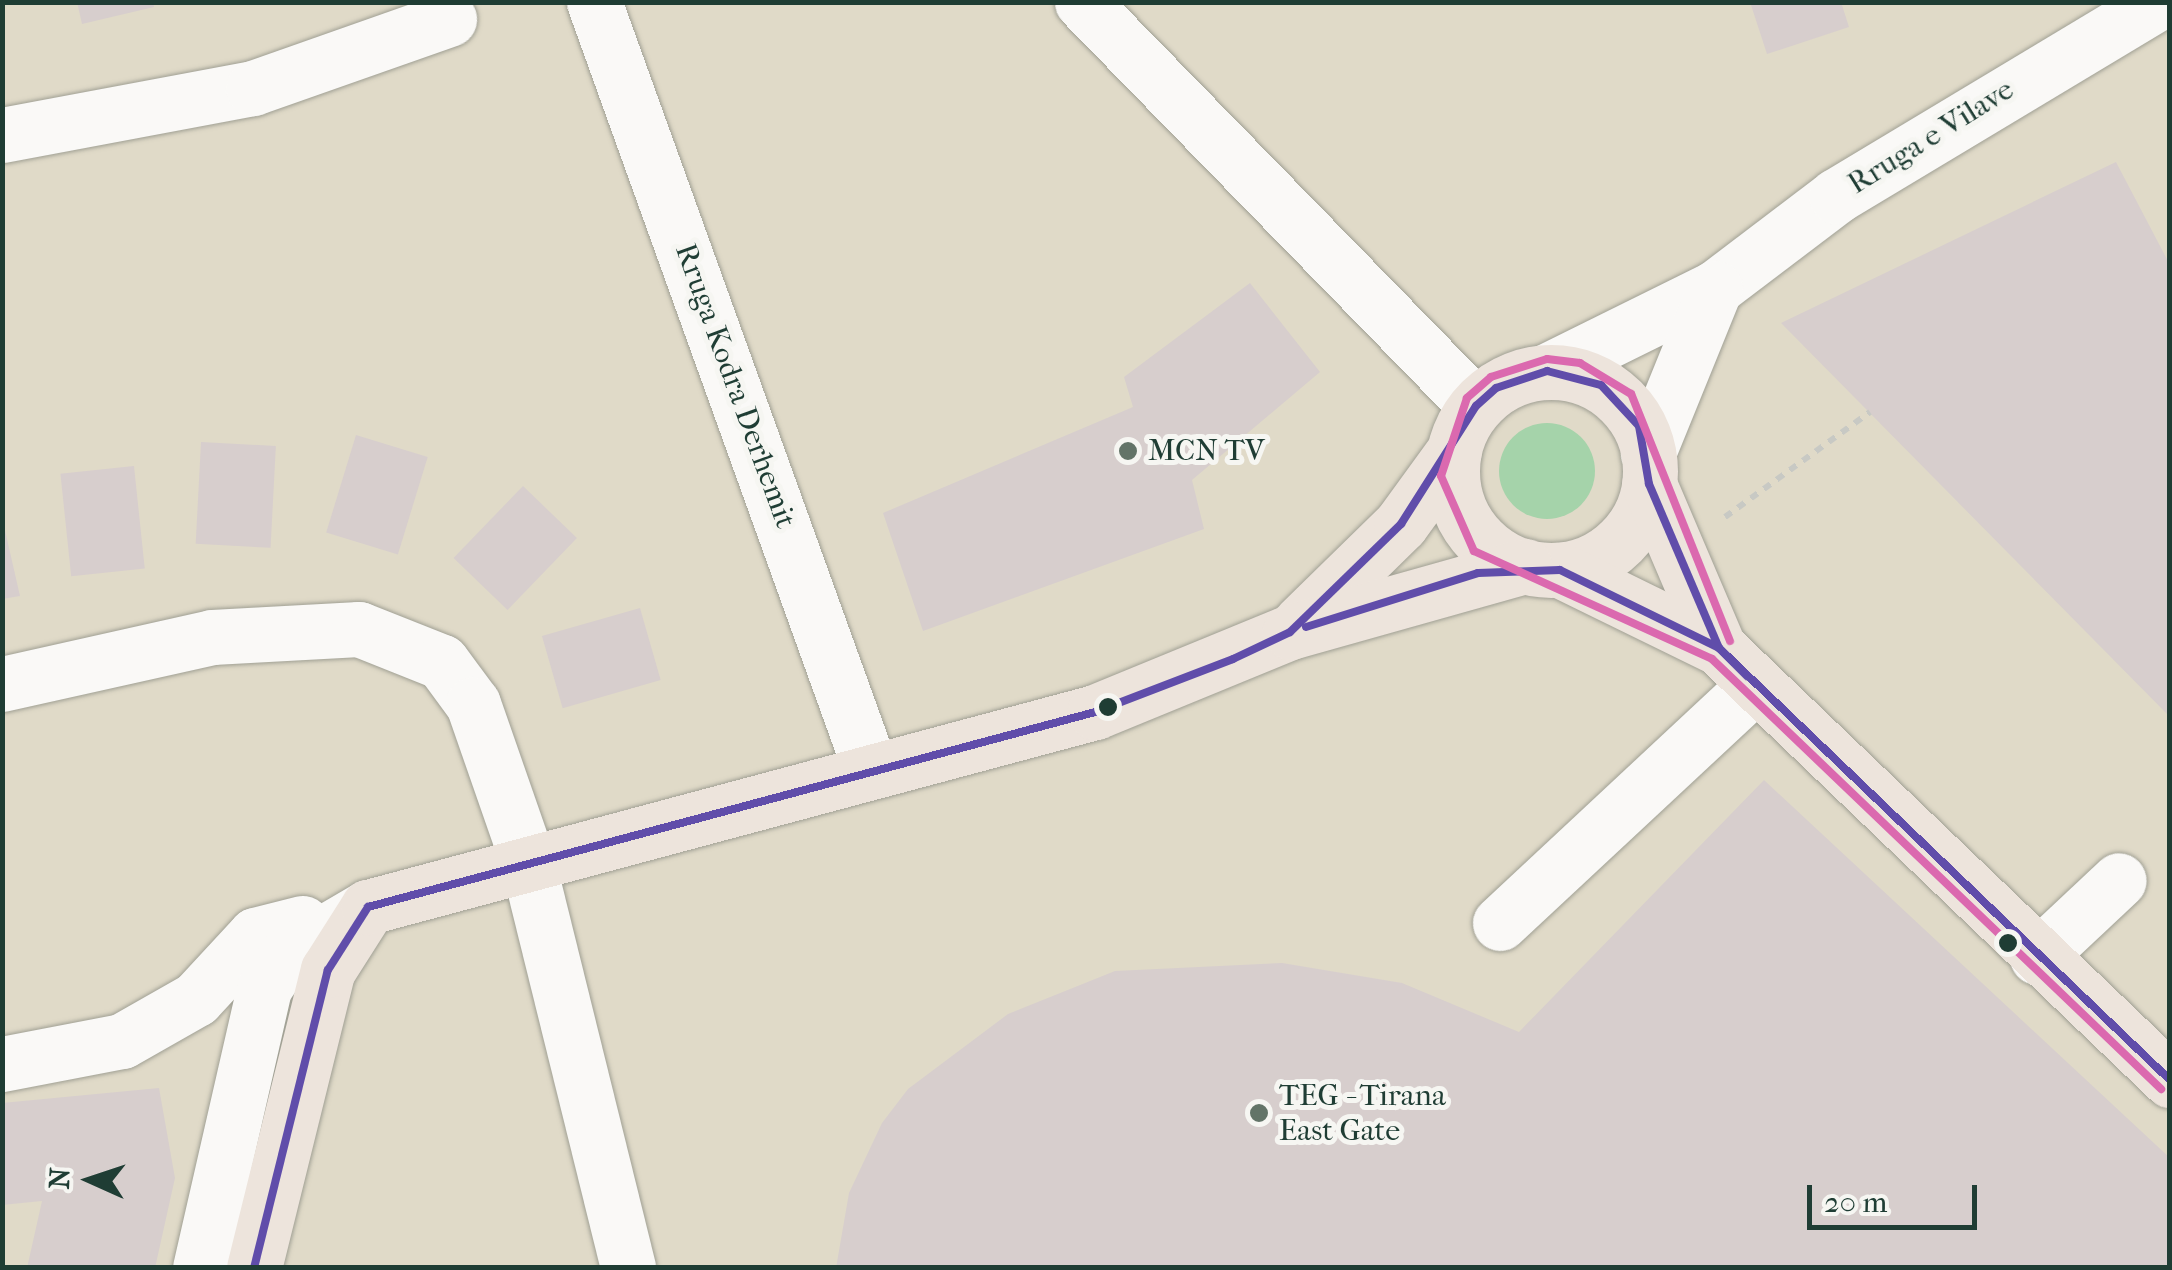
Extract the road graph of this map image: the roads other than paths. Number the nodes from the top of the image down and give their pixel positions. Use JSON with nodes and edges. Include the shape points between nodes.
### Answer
{"nodes":[{"id":1,"x":594,"y":2,"type":"edge"},
{"id":2,"x":1082,"y":2,"type":"edge"},
{"id":3,"x":2159,"y":2,"type":"edge"},
{"id":4,"x":449,"y":19,"type":"dead end"},
{"id":5,"x":2,"y":134,"type":"edge"},
{"id":6,"x":1715,"y":288,"type":"junction"},
{"id":7,"x":1546,"y":372,"type":"junction"},
{"id":8,"x":1465,"y":428,"type":"junction"},
{"id":9,"x":1649,"y":468,"type":"junction"},
{"id":10,"x":1542,"y":568,"type":"junction"},
{"id":11,"x":1290,"y":632,"type":"junction"},
{"id":12,"x":1737,"y":666,"type":"junction"},
{"id":13,"x":2,"y":684,"type":"edge"},
{"id":14,"x":871,"y":771,"type":"junction"},
{"id":15,"x":528,"y":859,"type":"junction"},
{"id":16,"x":2118,"y":880,"type":"dead end"},
{"id":17,"x":368,"y":907,"type":"junction"},
{"id":18,"x":1500,"y":923,"type":"dead end"},
{"id":19,"x":2036,"y":957,"type":"junction"},
{"id":20,"x":2,"y":1064,"type":"edge"},
{"id":21,"x":2170,"y":1080,"type":"edge"},
{"id":22,"x":256,"y":1255,"type":"edge"},
{"id":23,"x":626,"y":1266,"type":"edge"},
{"id":24,"x":200,"y":1268,"type":"edge"}],
"edges":[{"from":1,"to":14,"type":"street","name":"Rruga Kodra Derhemit"},
{"from":2,"to":8,"type":"street"},
{"from":3,"to":6,"type":"street","name":"Rruga e Vilave","via":[[1836,196]]},
{"from":4,"to":5,"type":"street","via":[[253,88]]},
{"from":6,"to":7,"type":"street","name":"Rruga e Vilave"},
{"from":6,"to":9,"type":"street"},
{"from":7,"to":8,"type":"main road"},
{"from":7,"to":9,"type":"main road","via":[[1601,385],[1639,426]]},
{"from":8,"to":10,"type":"main road","via":[[1466,523]]},
{"from":8,"to":11,"type":"main road","via":[[1401,524]]},
{"from":9,"to":10,"type":"main road","via":[[1620,542]]},
{"from":9,"to":12,"type":"main road"},
{"from":10,"to":11,"type":"main road"},
{"from":10,"to":12,"type":"main road"},
{"from":11,"to":14,"type":"main road","via":[[1156,692]]},
{"from":12,"to":18,"type":"street"},
{"from":12,"to":19,"type":"main road"},
{"from":13,"to":15,"type":"street","via":[[212,638],[359,629],[401,640],[442,662],[473,704]]},
{"from":14,"to":15,"type":"main road"},
{"from":15,"to":17,"type":"main road"},
{"from":15,"to":23,"type":"street"},
{"from":16,"to":19,"type":"street"},
{"from":17,"to":20,"type":"street","via":[[255,935],[196,999],[122,1040]]},
{"from":17,"to":22,"type":"main road","via":[[328,970]]},
{"from":17,"to":24,"type":"street","via":[[286,955],[264,988]]},
{"from":19,"to":21,"type":"main road"}]}
